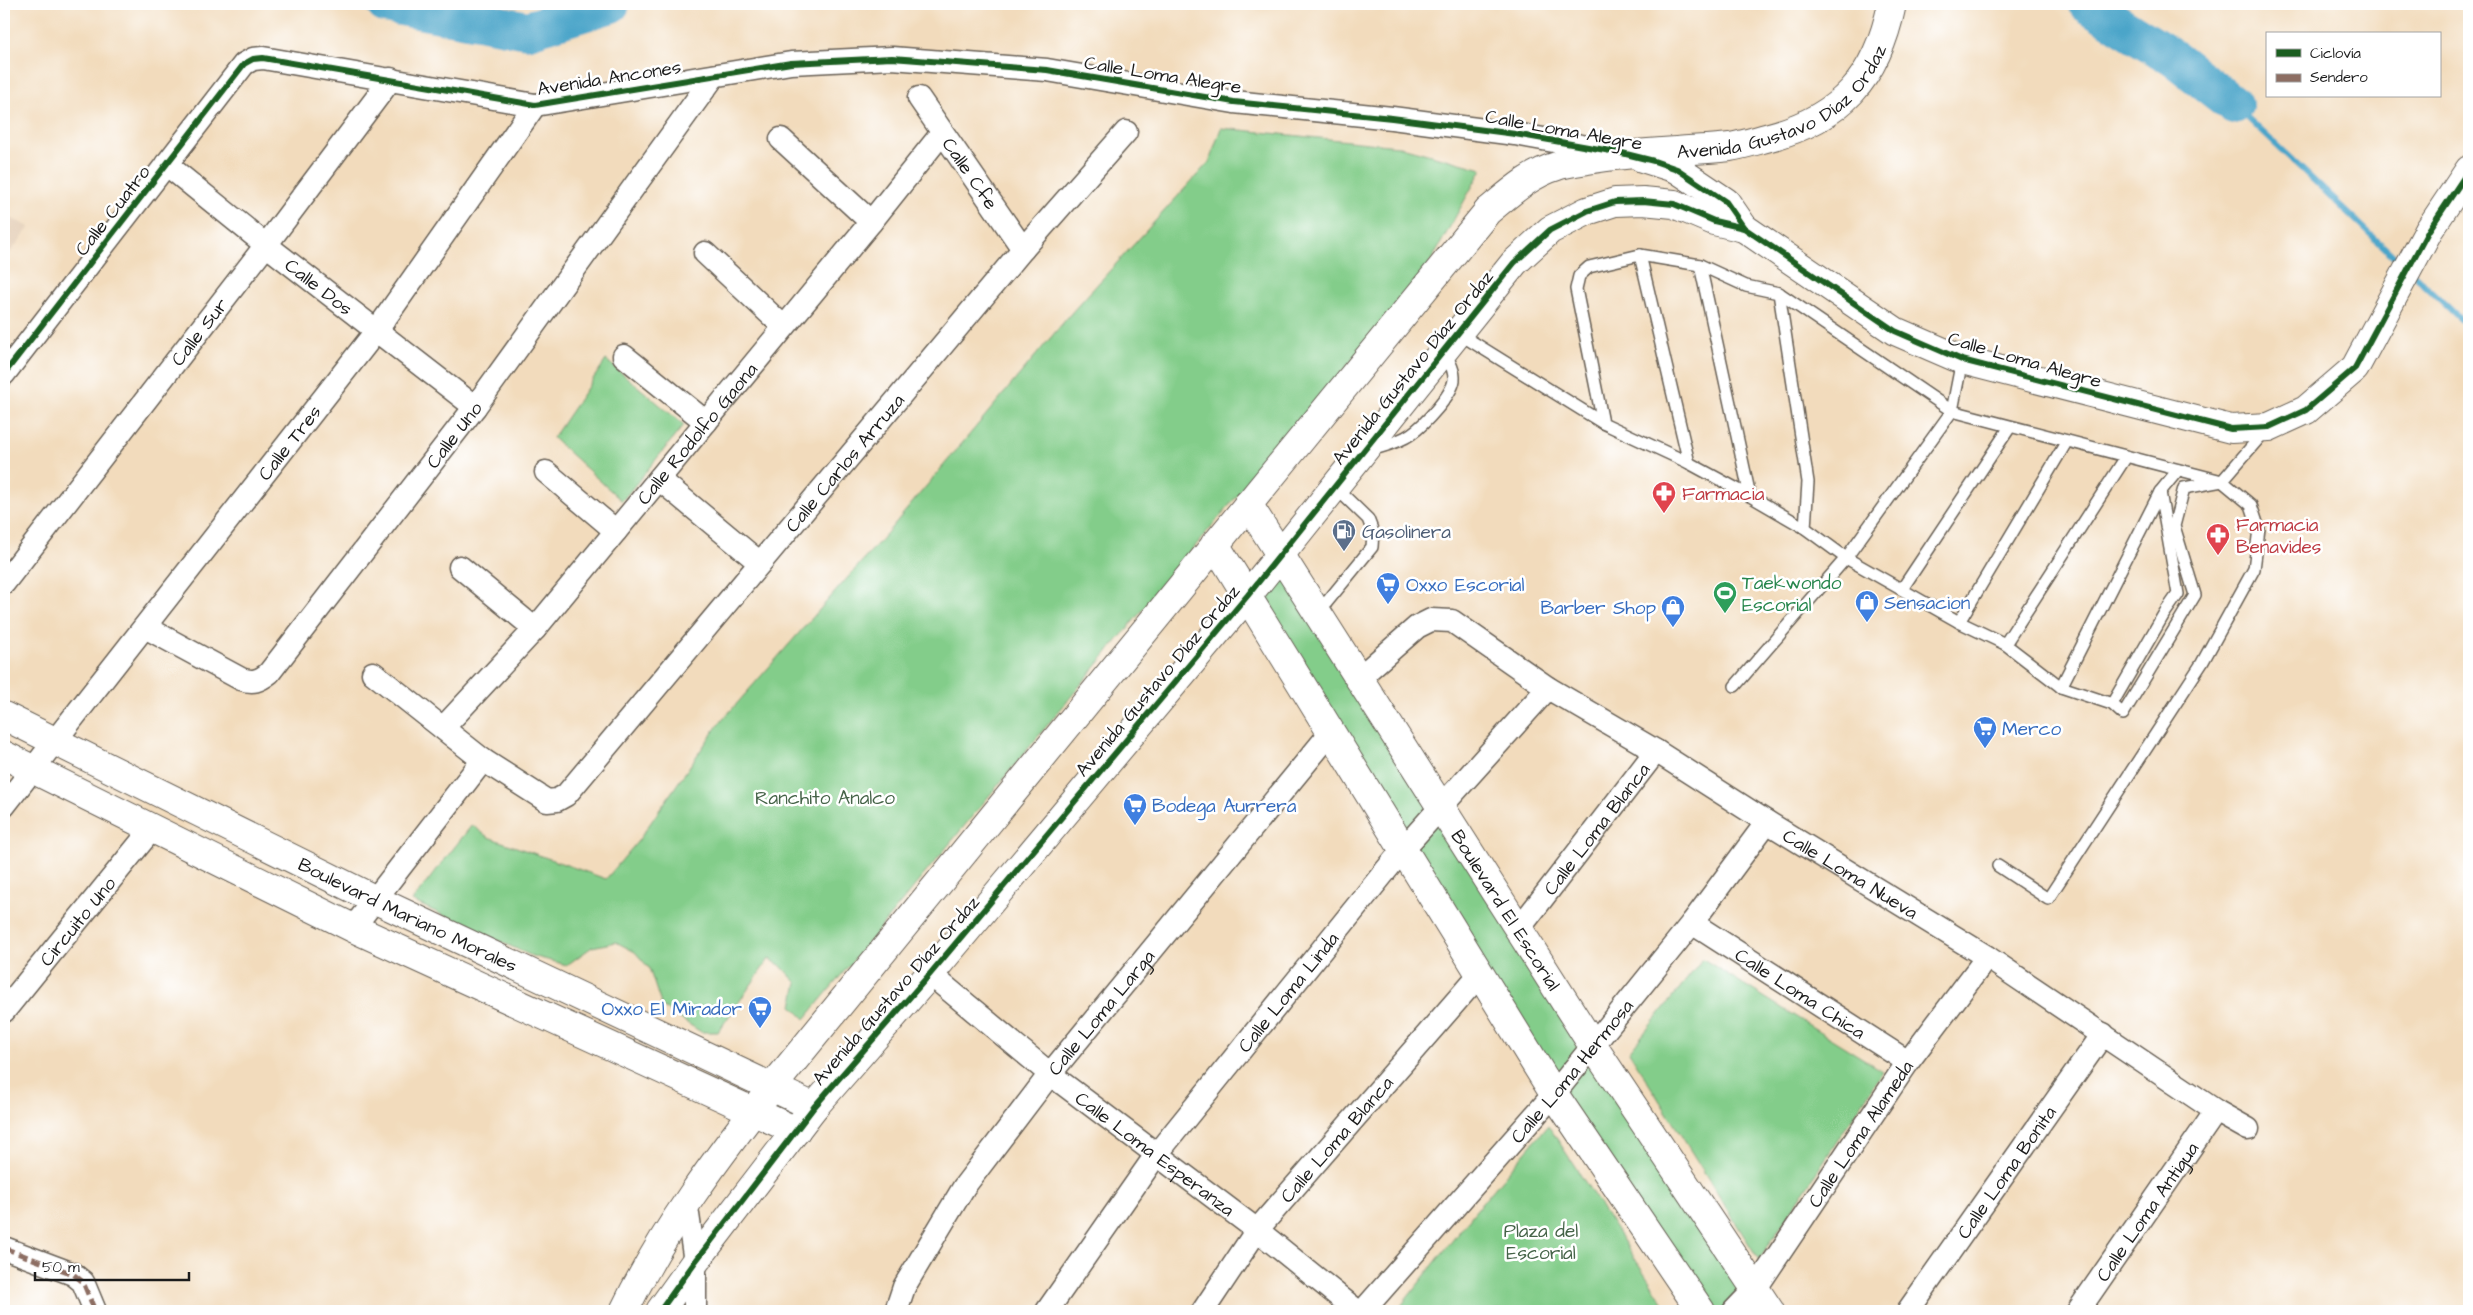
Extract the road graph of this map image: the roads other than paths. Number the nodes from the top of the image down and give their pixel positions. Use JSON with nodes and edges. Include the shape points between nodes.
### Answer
{"nodes":[{"id":1,"x":1889,"y":17,"type":"edge"},
{"id":2,"x":892,"y":58,"type":"joint"},
{"id":3,"x":244,"y":64,"type":"joint"},
{"id":4,"x":714,"y":76,"type":"junction"},
{"id":5,"x":391,"y":79,"type":"junction"},
{"id":6,"x":920,"y":98,"type":"dead end"},
{"id":7,"x":535,"y":105,"type":"junction"},
{"id":8,"x":1126,"y":132,"type":"dead end"},
{"id":9,"x":942,"y":133,"type":"junction"},
{"id":10,"x":781,"y":139,"type":"dead end"},
{"id":11,"x":1622,"y":153,"type":"junction"},
{"id":12,"x":166,"y":164,"type":"junction"},
{"id":13,"x":2469,"y":170,"type":"edge"},
{"id":14,"x":871,"y":222,"type":"junction"},
{"id":15,"x":1744,"y":228,"type":"junction"},
{"id":16,"x":266,"y":246,"type":"junction"},
{"id":17,"x":1023,"y":249,"type":"junction"},
{"id":18,"x":705,"y":253,"type":"dead end"},
{"id":19,"x":1640,"y":255,"type":"junction"},
{"id":20,"x":1700,"y":265,"type":"junction"},
{"id":21,"x":1779,"y":293,"type":"junction"},
{"id":22,"x":784,"y":327,"type":"junction"},
{"id":23,"x":377,"y":330,"type":"junction"},
{"id":24,"x":1451,"y":342,"type":"junction"},
{"id":25,"x":624,"y":356,"type":"dead end"},
{"id":26,"x":1962,"y":360,"type":"junction"},
{"id":27,"x":4,"y":374,"type":"edge"},
{"id":28,"x":475,"y":407,"type":"junction"},
{"id":29,"x":1952,"y":411,"type":"junction"},
{"id":30,"x":706,"y":422,"type":"junction"},
{"id":31,"x":1603,"y":423,"type":"junction"},
{"id":32,"x":2269,"y":426,"type":"junction"},
{"id":33,"x":2010,"y":428,"type":"junction"},
{"id":34,"x":2067,"y":441,"type":"junction"},
{"id":35,"x":2126,"y":457,"type":"junction"},
{"id":36,"x":1689,"y":463,"type":"junction"},
{"id":37,"x":2178,"y":470,"type":"junction"},
{"id":38,"x":546,"y":472,"type":"dead end"},
{"id":39,"x":659,"y":479,"type":"junction"},
{"id":40,"x":2222,"y":481,"type":"junction"},
{"id":41,"x":1335,"y":487,"type":"junction"},
{"id":42,"x":2160,"y":492,"type":"junction"},
{"id":43,"x":1750,"y":496,"type":"junction"},
{"id":44,"x":1248,"y":504,"type":"junction"},
{"id":45,"x":1805,"y":528,"type":"junction"},
{"id":46,"x":616,"y":531,"type":"junction"},
{"id":47,"x":1216,"y":544,"type":"junction"},
{"id":48,"x":1281,"y":554,"type":"junction"},
{"id":49,"x":1846,"y":558,"type":"junction"},
{"id":50,"x":760,"y":563,"type":"junction"},
{"id":51,"x":460,"y":567,"type":"dead end"},
{"id":52,"x":4,"y":583,"type":"edge"},
{"id":53,"x":1902,"y":589,"type":"junction"},
{"id":54,"x":1248,"y":595,"type":"junction"},
{"id":55,"x":1318,"y":614,"type":"junction"},
{"id":56,"x":1960,"y":622,"type":"junction"},
{"id":57,"x":145,"y":628,"type":"junction"},
{"id":58,"x":535,"y":629,"type":"junction"},
{"id":59,"x":2005,"y":644,"type":"junction"},
{"id":60,"x":373,"y":673,"type":"dead end"},
{"id":61,"x":1359,"y":678,"type":"junction"},
{"id":62,"x":1735,"y":686,"type":"dead end"},
{"id":63,"x":2061,"y":687,"type":"junction"},
{"id":64,"x":1548,"y":688,"type":"junction"},
{"id":65,"x":2112,"y":704,"type":"junction"},
{"id":66,"x":4,"y":716,"type":"edge"},
{"id":67,"x":443,"y":728,"type":"junction"},
{"id":68,"x":1332,"y":731,"type":"junction"},
{"id":69,"x":54,"y":741,"type":"junction"},
{"id":70,"x":1656,"y":750,"type":"junction"},
{"id":71,"x":4,"y":755,"type":"edge"},
{"id":72,"x":483,"y":760,"type":"junction"},
{"id":73,"x":33,"y":770,"type":"junction"},
{"id":74,"x":4,"y":806,"type":"edge"},
{"id":75,"x":1441,"y":808,"type":"junction"},
{"id":76,"x":1767,"y":822,"type":"junction"},
{"id":77,"x":151,"y":830,"type":"junction"},
{"id":78,"x":1404,"y":848,"type":"junction"},
{"id":79,"x":1998,"y":866,"type":"dead end"},
{"id":80,"x":374,"y":899,"type":"junction"},
{"id":81,"x":1692,"y":923,"type":"junction"},
{"id":82,"x":353,"y":928,"type":"junction"},
{"id":83,"x":1518,"y":930,"type":"junction"},
{"id":84,"x":1987,"y":957,"type":"junction"},
{"id":85,"x":930,"y":974,"type":"junction"},
{"id":86,"x":1479,"y":975,"type":"junction"},
{"id":87,"x":4,"y":1011,"type":"edge"},
{"id":88,"x":2103,"y":1034,"type":"junction"},
{"id":89,"x":1593,"y":1046,"type":"junction"},
{"id":90,"x":1908,"y":1062,"type":"junction"},
{"id":91,"x":1050,"y":1074,"type":"junction"},
{"id":92,"x":773,"y":1086,"type":"junction"},
{"id":93,"x":1554,"y":1094,"type":"junction"},
{"id":94,"x":814,"y":1107,"type":"junction"},
{"id":95,"x":754,"y":1110,"type":"junction"},
{"id":96,"x":2216,"y":1111,"type":"junction"},
{"id":97,"x":2248,"y":1129,"type":"dead end"},
{"id":98,"x":796,"y":1131,"type":"junction"},
{"id":99,"x":1156,"y":1155,"type":"junction"},
{"id":100,"x":686,"y":1201,"type":"junction"},
{"id":101,"x":1257,"y":1230,"type":"junction"},
{"id":102,"x":4,"y":1248,"type":"edge"},
{"id":103,"x":695,"y":1262,"type":"junction"},
{"id":104,"x":1756,"y":1288,"type":"junction"},
{"id":105,"x":93,"y":1309,"type":"edge"},
{"id":106,"x":658,"y":1310,"type":"edge"},
{"id":107,"x":624,"y":1311,"type":"edge"},
{"id":108,"x":695,"y":1311,"type":"edge"},
{"id":109,"x":896,"y":1311,"type":"edge"},
{"id":110,"x":1047,"y":1311,"type":"edge"},
{"id":111,"x":1203,"y":1311,"type":"edge"},
{"id":112,"x":1357,"y":1311,"type":"edge"},
{"id":113,"x":1363,"y":1311,"type":"edge"},
{"id":114,"x":1701,"y":1311,"type":"edge"},
{"id":115,"x":1734,"y":1311,"type":"edge"},
{"id":116,"x":1770,"y":1311,"type":"edge"},
{"id":117,"x":1908,"y":1311,"type":"edge"},
{"id":118,"x":2078,"y":1311,"type":"edge"}],
"edges":[{"from":1,"to":11,"type":"street","name":"Avenida Gustavo Díaz Ordaz","via":[[1873,64],[1849,95],[1820,119],[1732,147]]},
{"from":2,"to":4,"type":"street","name":"Avenida Ancones","via":[[791,63]]},
{"from":2,"to":11,"type":"street","name":"Calle Loma Alegre","via":[[1047,70],[1234,102],[1514,134]]},
{"from":3,"to":5,"type":"street","name":"Avenida Ancones","via":[[263,58]]},
{"from":3,"to":12,"type":"street","name":"Calle Cuatro"},
{"from":4,"to":7,"type":"street","name":"Avenida Ancones"},
{"from":4,"to":28,"type":"street","name":"Calle Uno"},
{"from":5,"to":7,"type":"street","name":"Avenida Ancones"},
{"from":5,"to":16,"type":"street","name":"Calle Sur"},
{"from":6,"to":9,"type":"street","name":"Calle Cfe"},
{"from":7,"to":23,"type":"street","name":"Calle Tres"},
{"from":8,"to":17,"type":"street","name":"Calle Carlos Arruza"},
{"from":9,"to":14,"type":"street","name":"Calle Rodolfo Gaona"},
{"from":9,"to":17,"type":"street","name":"Calle Cfe"},
{"from":10,"to":14,"type":"street"},
{"from":11,"to":15,"type":"street","name":"Calle Loma Alegre","via":[[1677,169],[1726,202]]},
{"from":11,"to":44,"type":"street","name":"Avenida Gustavo Díaz Ordaz","via":[[1557,166],[1523,182],[1488,211]]},
{"from":12,"to":16,"type":"street","name":"Calle Dos"},
{"from":12,"to":27,"type":"street","name":"Calle Cuatro"},
{"from":13,"to":32,"type":"street","name":"Calle Loma Alegre","via":[[2429,230],[2355,368],[2306,410]]},
{"from":14,"to":22,"type":"street","name":"Calle Rodolfo Gaona"},
{"from":15,"to":24,"type":"street","name":"Avenida Gustavo Díaz Ordaz","via":[[1714,221],[1674,204],[1643,200],[1615,202],[1587,211],[1550,230],[1514,263]]},
{"from":15,"to":26,"type":"street","name":"Calle Loma Alegre","via":[[1895,331]]},
{"from":16,"to":23,"type":"street","name":"Calle Dos"},
{"from":16,"to":52,"type":"street","name":"Calle Sur"},
{"from":17,"to":50,"type":"street","name":"Calle Carlos Arruza"},
{"from":18,"to":22,"type":"street"},
{"from":19,"to":20,"type":"lane"},
{"from":19,"to":31,"type":"lane","via":[[1589,268],[1579,276],[1576,289]]},
{"from":19,"to":36,"type":"lane"},
{"from":20,"to":21,"type":"lane","via":[[1746,286]]},
{"from":20,"to":43,"type":"lane"},
{"from":21,"to":29,"type":"lane"},
{"from":21,"to":45,"type":"lane","via":[[1808,482]]},
{"from":22,"to":30,"type":"street","name":"Calle Rodolfo Gaona"},
{"from":23,"to":28,"type":"street","name":"Calle Dos"},
{"from":23,"to":57,"type":"street","name":"Calle Tres"},
{"from":24,"to":31,"type":"lane"},
{"from":24,"to":41,"type":"street","name":"Avenida Gustavo Díaz Ordaz"},
{"from":25,"to":30,"type":"street"},
{"from":26,"to":29,"type":"lane"},
{"from":26,"to":32,"type":"street","name":"Calle Loma Alegre","via":[[2230,429]]},
{"from":28,"to":57,"type":"street","name":"Calle Uno","via":[[261,680],[250,682],[241,679]]},
{"from":29,"to":33,"type":"lane"},
{"from":29,"to":49,"type":"lane"},
{"from":30,"to":39,"type":"street","name":"Calle Rodolfo Gaona"},
{"from":31,"to":36,"type":"lane"},
{"from":32,"to":40,"type":"lane"},
{"from":33,"to":34,"type":"lane"},
{"from":33,"to":53,"type":"lane"},
{"from":34,"to":35,"type":"lane"},
{"from":34,"to":56,"type":"lane"},
{"from":35,"to":37,"type":"lane"},
{"from":35,"to":59,"type":"lane"},
{"from":36,"to":43,"type":"lane"},
{"from":37,"to":40,"type":"lane"},
{"from":37,"to":42,"type":"lane"},
{"from":38,"to":46,"type":"street"},
{"from":39,"to":46,"type":"street","name":"Calle Rodolfo Gaona"},
{"from":39,"to":50,"type":"street"},
{"from":40,"to":65,"type":"lane","via":[[2184,488],[2174,526],[2195,595],[2123,714]]},
{"from":40,"to":79,"type":"lane","via":[[2251,505],[2259,530],[2254,569],[2202,663],[2048,899]]},
{"from":41,"to":48,"type":"street","name":"Avenida Gustavo Díaz Ordaz"},
{"from":41,"to":55,"type":"lane","via":[[1368,519],[1373,532],[1372,547]]},
{"from":42,"to":63,"type":"lane"},
{"from":42,"to":65,"type":"lane","via":[[2178,594]]},
{"from":43,"to":45,"type":"lane"},
{"from":44,"to":47,"type":"street","name":"Avenida Gustavo Díaz Ordaz"},
{"from":44,"to":48,"type":"street","name":"Boulevard El Escorial"},
{"from":45,"to":49,"type":"lane"},
{"from":46,"to":58,"type":"street","name":"Calle Rodolfo Gaona"},
{"from":47,"to":54,"type":"street"},
{"from":47,"to":92,"type":"street","name":"Avenida Gustavo Díaz Ordaz"},
{"from":48,"to":54,"type":"street","name":"Avenida Gustavo Díaz Ordaz"},
{"from":48,"to":55,"type":"street","name":"Boulevard El Escorial"},
{"from":49,"to":53,"type":"lane"},
{"from":49,"to":62,"type":"lane"},
{"from":50,"to":72,"type":"street","name":"Calle Carlos Arruza","via":[[566,796],[547,801]]},
{"from":51,"to":58,"type":"street"},
{"from":53,"to":56,"type":"lane"},
{"from":54,"to":68,"type":"street"},
{"from":54,"to":85,"type":"street","name":"Avenida Gustavo Díaz Ordaz"},
{"from":55,"to":61,"type":"street","name":"Boulevard El Escorial"},
{"from":56,"to":59,"type":"lane"},
{"from":57,"to":69,"type":"street","name":"Calle Tres"},
{"from":58,"to":67,"type":"street","name":"Calle Rodolfo Gaona"},
{"from":59,"to":63,"type":"lane"},
{"from":60,"to":67,"type":"street"},
{"from":61,"to":64,"type":"street","name":"Calle Loma Nueva","via":[[1418,627],[1432,620],[1452,621]]},
{"from":61,"to":75,"type":"street","name":"Boulevard El Escorial"},
{"from":63,"to":65,"type":"lane"},
{"from":64,"to":70,"type":"street","name":"Calle Loma Nueva"},
{"from":64,"to":75,"type":"street","name":"Calle Loma Linda"},
{"from":66,"to":69,"type":"street","name":"Boulevard Mariano Morales"},
{"from":67,"to":72,"type":"street"},
{"from":68,"to":78,"type":"street"},
{"from":68,"to":91,"type":"street","name":"Calle Loma Larga"},
{"from":69,"to":73,"type":"street","name":"Calle Tres"},
{"from":69,"to":80,"type":"street","name":"Boulevard Mariano Morales"},
{"from":70,"to":76,"type":"street","name":"Calle Loma Nueva"},
{"from":70,"to":83,"type":"street","name":"Calle Loma Blanca"},
{"from":71,"to":73,"type":"street","name":"Boulevard Mariano Morales"},
{"from":72,"to":80,"type":"street"},
{"from":73,"to":74,"type":"street"},
{"from":73,"to":77,"type":"street","name":"Boulevard Mariano Morales"},
{"from":75,"to":78,"type":"street","name":"Calle Loma Linda"},
{"from":75,"to":83,"type":"street","name":"Boulevard El Escorial"},
{"from":76,"to":81,"type":"street","name":"Calle Loma Hermosa"},
{"from":76,"to":84,"type":"street","name":"Calle Loma Nueva"},
{"from":77,"to":82,"type":"street","name":"Boulevard Mariano Morales"},
{"from":77,"to":87,"type":"street","name":"Circuito Uno"},
{"from":78,"to":86,"type":"street"},
{"from":78,"to":99,"type":"street","name":"Calle Loma Linda"},
{"from":80,"to":82,"type":"street"},
{"from":80,"to":92,"type":"street","name":"Boulevard Mariano Morales"},
{"from":81,"to":89,"type":"street","name":"Calle Loma Hermosa"},
{"from":81,"to":90,"type":"street","name":"Calle Loma Chica"},
{"from":82,"to":95,"type":"street","name":"Boulevard Mariano Morales"},
{"from":83,"to":89,"type":"street","name":"Boulevard El Escorial"},
{"from":84,"to":88,"type":"street","name":"Calle Loma Nueva"},
{"from":84,"to":90,"type":"street","name":"Calle Loma Alameda"},
{"from":85,"to":91,"type":"street","name":"Calle Loma Esperanza"},
{"from":85,"to":94,"type":"street","name":"Avenida Gustavo Díaz Ordaz"},
{"from":86,"to":93,"type":"street"},
{"from":86,"to":101,"type":"street","name":"Calle Loma Blanca"},
{"from":88,"to":96,"type":"street","name":"Calle Loma Nueva"},
{"from":88,"to":117,"type":"street","name":"Calle Loma Bonita"},
{"from":89,"to":93,"type":"street","name":"Calle Loma Hermosa"},
{"from":89,"to":104,"type":"street","name":"Boulevard El Escorial"},
{"from":90,"to":104,"type":"street","name":"Calle Loma Alameda"},
{"from":91,"to":99,"type":"street","name":"Calle Loma Esperanza"},
{"from":91,"to":109,"type":"street","name":"Calle Loma Larga","via":[[964,1187],[904,1287]]},
{"from":92,"to":94,"type":"street","name":"Boulevard Mariano Morales"},
{"from":92,"to":95,"type":"street","name":"Avenida Gustavo Díaz Ordaz"},
{"from":93,"to":113,"type":"street","name":"Calle Loma Hermosa"},
{"from":93,"to":114,"type":"street"},
{"from":94,"to":98,"type":"street","name":"Avenida Gustavo Díaz Ordaz"},
{"from":95,"to":98,"type":"street","name":"Boulevard Mariano Morales"},
{"from":95,"to":100,"type":"street","name":"Avenida Gustavo Díaz Ordaz"},
{"from":96,"to":97,"type":"street","name":"Calle Loma Nueva"},
{"from":96,"to":118,"type":"street","name":"Calle Loma Antigua"},
{"from":98,"to":103,"type":"street","name":"Avenida Gustavo Díaz Ordaz"},
{"from":99,"to":101,"type":"street","name":"Calle Loma Esperanza"},
{"from":99,"to":110,"type":"street","name":"Calle Loma Linda"},
{"from":100,"to":103,"type":"street"},
{"from":100,"to":107,"type":"street","name":"Avenida Gustavo Díaz Ordaz","via":[[643,1271]]},
{"from":101,"to":111,"type":"street","name":"Calle Loma Blanca"},
{"from":101,"to":112,"type":"street","name":"Calle Loma Esperanza"},
{"from":102,"to":105,"type":"street","via":[[73,1274],[83,1282]]},
{"from":103,"to":106,"type":"street","name":"Avenida Gustavo Díaz Ordaz"},
{"from":103,"to":108,"type":"street"},
{"from":104,"to":115,"type":"street","name":"Calle Loma Alameda"},
{"from":104,"to":116,"type":"street","name":"Boulevard El Escorial"}]}
